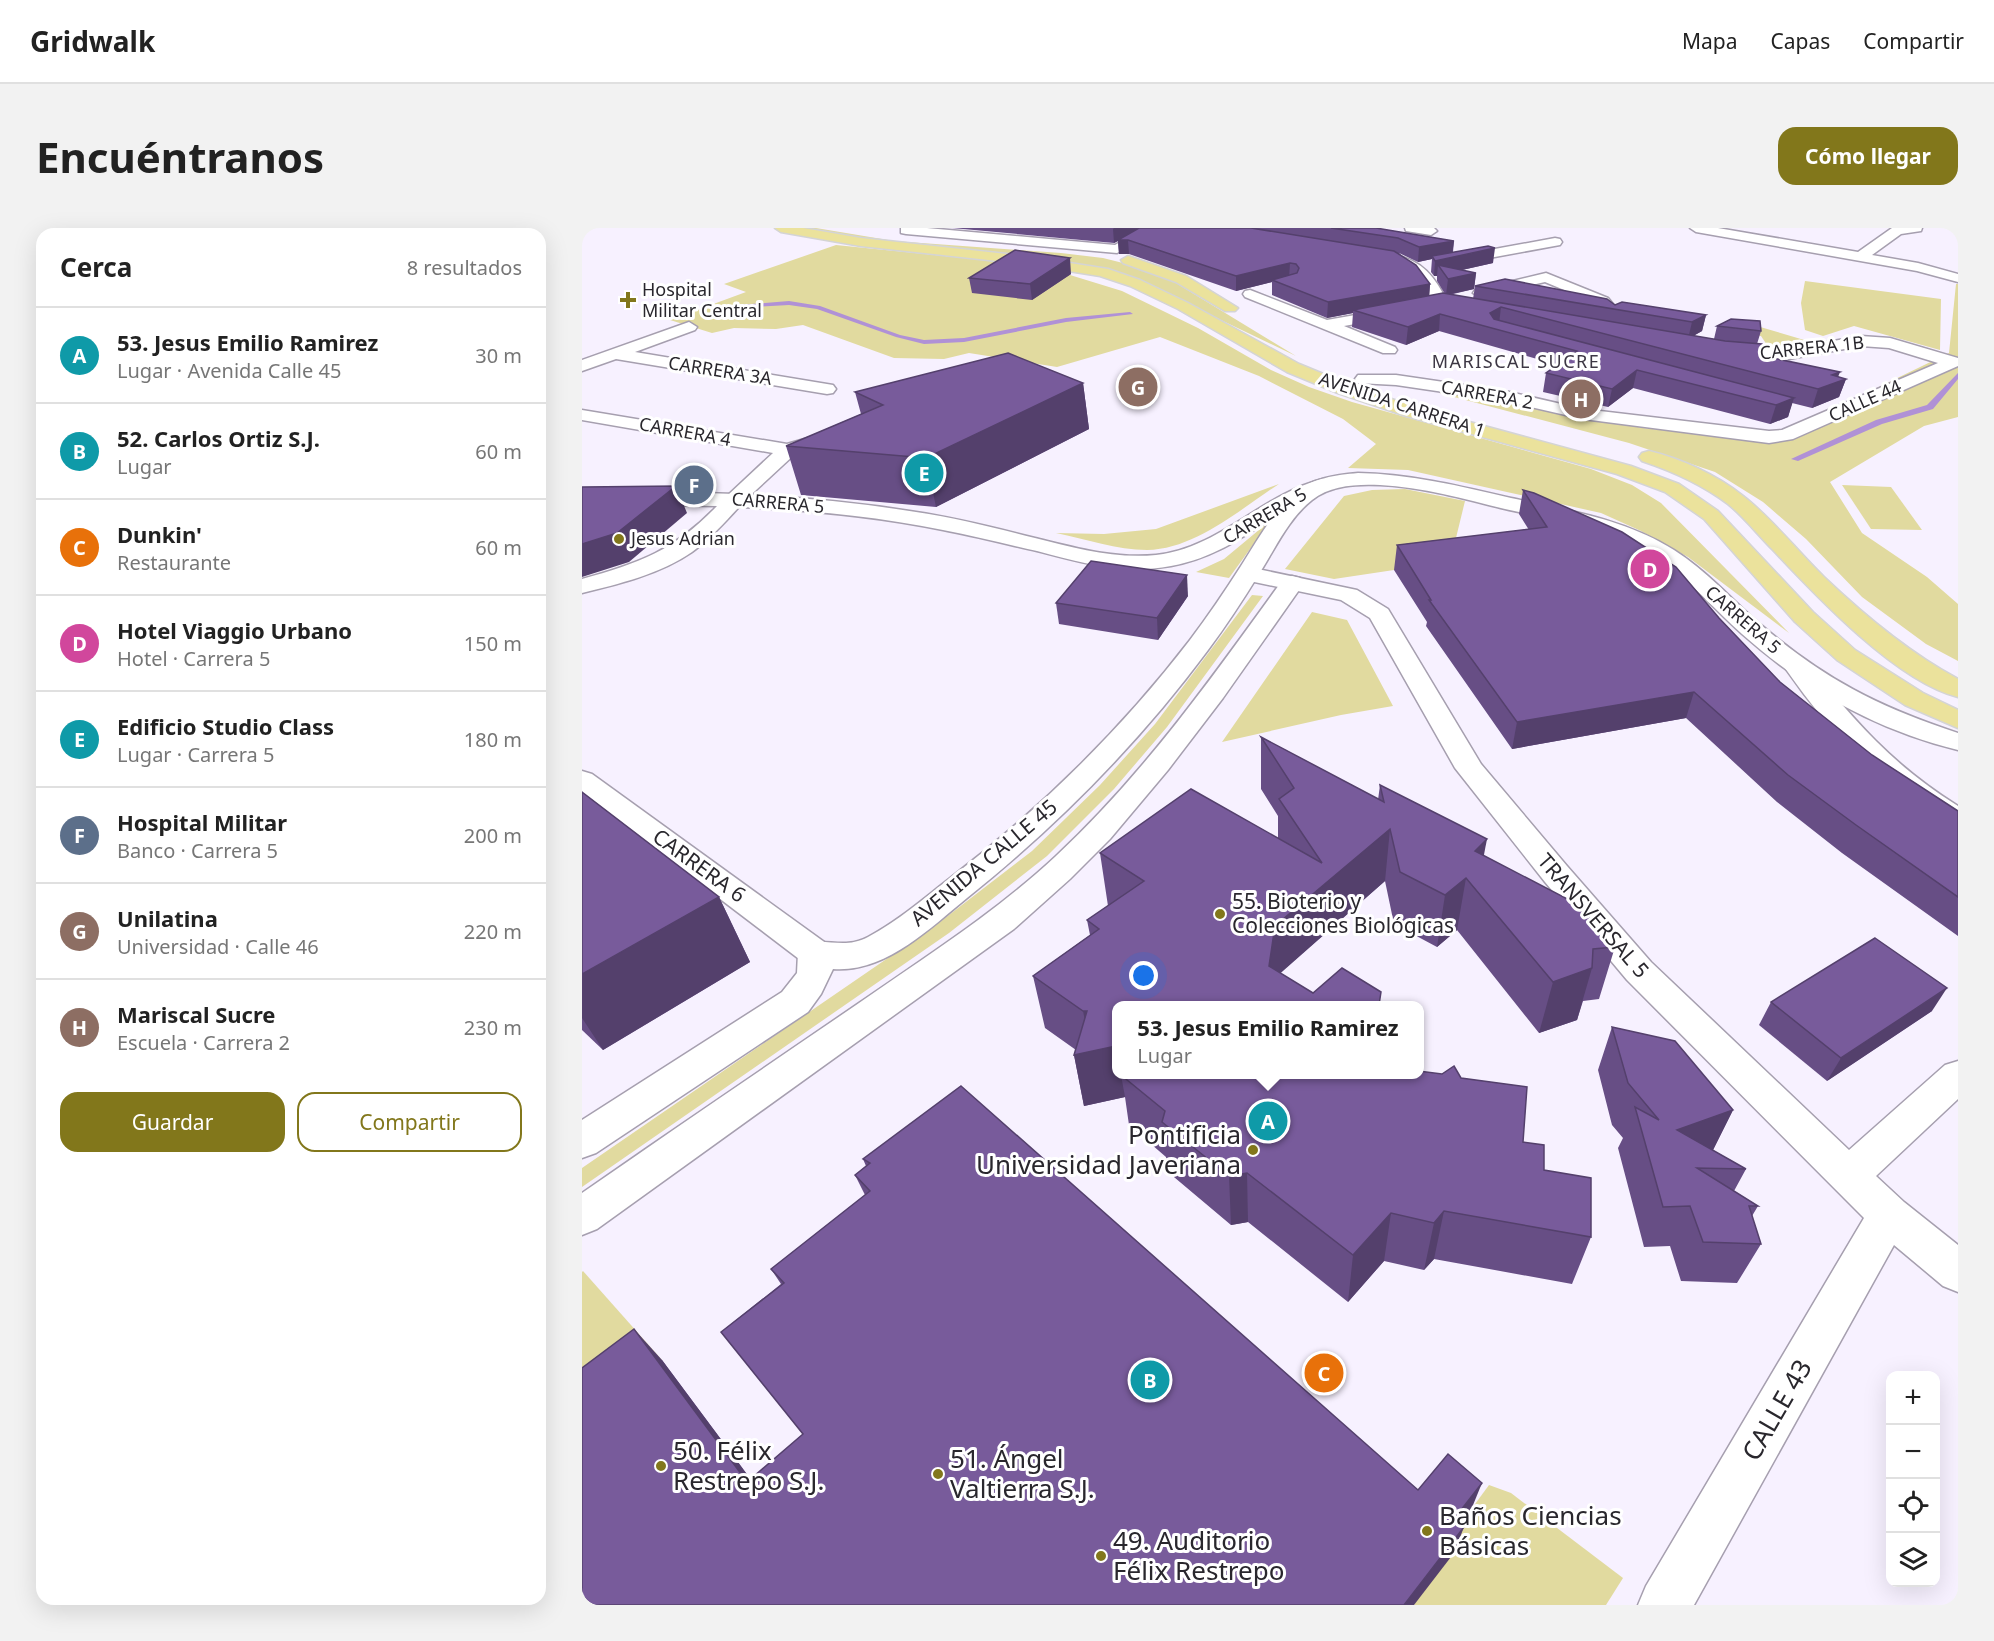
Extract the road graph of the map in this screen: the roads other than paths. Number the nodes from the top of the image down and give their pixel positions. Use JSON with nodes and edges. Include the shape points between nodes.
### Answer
{"nodes":[{"id":1,"x":781,"y":228,"type":"edge"},
{"id":2,"x":837,"y":228,"type":"edge"},
{"id":3,"x":1018,"y":228,"type":"edge"},
{"id":4,"x":1154,"y":228,"type":"edge"},
{"id":5,"x":1411,"y":228,"type":"edge"},
{"id":6,"x":1696,"y":228,"type":"edge"},
{"id":7,"x":1916,"y":228,"type":"edge"},
{"id":8,"x":910,"y":229,"type":"edge"},
{"id":9,"x":1431,"y":231,"type":"dead end"},
{"id":10,"x":886,"y":236,"type":"junction"},
{"id":11,"x":996,"y":237,"type":"junction"},
{"id":12,"x":1555,"y":242,"type":"dead end"},
{"id":13,"x":1368,"y":254,"type":"edge"},
{"id":14,"x":1862,"y":256,"type":"junction"},
{"id":15,"x":1429,"y":265,"type":"junction"},
{"id":16,"x":1958,"y":278,"type":"edge"},
{"id":17,"x":1280,"y":287,"type":"edge"},
{"id":18,"x":1250,"y":294,"type":"junction"},
{"id":19,"x":1220,"y":302,"type":"junction"},
{"id":20,"x":1433,"y":307,"type":"junction"},
{"id":21,"x":1408,"y":311,"type":"edge"},
{"id":22,"x":1487,"y":311,"type":"edge"},
{"id":23,"x":1240,"y":313,"type":"dead end"},
{"id":24,"x":1613,"y":314,"type":"edge"},
{"id":25,"x":1323,"y":325,"type":"junction"},
{"id":26,"x":1475,"y":325,"type":"edge"},
{"id":27,"x":689,"y":327,"type":"dead end"},
{"id":28,"x":1699,"y":349,"type":"edge"},
{"id":29,"x":1389,"y":350,"type":"dead end"},
{"id":30,"x":614,"y":354,"type":"junction"},
{"id":31,"x":1934,"y":356,"type":"joint"},
{"id":32,"x":1328,"y":363,"type":"dead end"},
{"id":33,"x":582,"y":366,"type":"edge"},
{"id":34,"x":1364,"y":379,"type":"junction"},
{"id":35,"x":826,"y":388,"type":"dead end"},
{"id":36,"x":1801,"y":413,"type":"dead end"},
{"id":37,"x":582,"y":415,"type":"edge"},
{"id":38,"x":1824,"y":419,"type":"junction"},
{"id":39,"x":844,"y":434,"type":"edge"},
{"id":40,"x":1753,"y":437,"type":"joint"},
{"id":41,"x":788,"y":450,"type":"junction"},
{"id":42,"x":1323,"y":485,"type":"junction"},
{"id":43,"x":582,"y":498,"type":"edge"},
{"id":44,"x":735,"y":499,"type":"junction"},
{"id":45,"x":1248,"y":574,"type":"junction"},
{"id":46,"x":1292,"y":583,"type":"junction"},
{"id":47,"x":582,"y":586,"type":"edge"},
{"id":48,"x":1798,"y":668,"type":"junction"},
{"id":49,"x":1958,"y":689,"type":"edge"},
{"id":50,"x":1958,"y":720,"type":"edge"},
{"id":51,"x":1958,"y":742,"type":"edge"},
{"id":52,"x":582,"y":780,"type":"edge"},
{"id":53,"x":1958,"y":820,"type":"edge"},
{"id":54,"x":815,"y":952,"type":"junction"},
{"id":55,"x":1958,"y":1076,"type":"edge"},
{"id":56,"x":582,"y":1141,"type":"edge"},
{"id":57,"x":1850,"y":1174,"type":"junction"},
{"id":58,"x":1889,"y":1215,"type":"junction"},
{"id":59,"x":582,"y":1216,"type":"edge"},
{"id":60,"x":1958,"y":1272,"type":"edge"},
{"id":61,"x":1665,"y":1605,"type":"edge"}],
"edges":[{"from":1,"to":50,"type":"main road","name":"AVENIDA CARRERA 1","via":[[861,242],[1103,272],[1183,306],[1293,368],[1344,389],[1657,482],[1711,516],[1804,617],[1846,655],[1914,699]]},
{"from":2,"to":10,"type":"main road"},
{"from":3,"to":11,"type":"street"},
{"from":4,"to":11,"type":"street","via":[[1117,249]]},
{"from":5,"to":9,"type":"street"},
{"from":6,"to":14,"type":"street"},
{"from":7,"to":14,"type":"street","via":[[1897,231]]},
{"from":8,"to":10,"type":"street"},
{"from":8,"to":11,"type":"street"},
{"from":10,"to":19,"type":"main road","via":[[1063,249],[1114,257],[1182,279]]},
{"from":12,"to":15,"type":"street"},
{"from":13,"to":15,"type":"street"},
{"from":14,"to":16,"type":"street"},
{"from":15,"to":20,"type":"street"},
{"from":17,"to":18,"type":"street"},
{"from":18,"to":19,"type":"street"},
{"from":18,"to":25,"type":"street"},
{"from":19,"to":23,"type":"main road"},
{"from":20,"to":22,"type":"street"},
{"from":20,"to":24,"type":"street","via":[[1546,277],[1603,301]]},
{"from":20,"to":26,"type":"street"},
{"from":21,"to":25,"type":"street"},
{"from":25,"to":29,"type":"street"},
{"from":27,"to":30,"type":"street"},
{"from":28,"to":31,"type":"street","name":"CARRERA 1B","via":[[1789,354],[1861,340]]},
{"from":30,"to":33,"type":"street"},
{"from":30,"to":35,"type":"street","name":"CARRERA 3A"},
{"from":31,"to":38,"type":"street","name":"CALLE 44","via":[[1954,362]]},
{"from":32,"to":34,"type":"main road","name":"AVENIDA CARRERA 1"},
{"from":34,"to":40,"type":"street","name":"CARRERA 2","via":[[1504,396],[1583,414]]},
{"from":34,"to":49,"type":"main road","name":"AVENIDA CARRERA 1","via":[[1634,452],[1716,485],[1863,626],[1901,657]]},
{"from":36,"to":38,"type":"street"},
{"from":37,"to":41,"type":"street","name":"CARRERA 4"},
{"from":38,"to":40,"type":"street","name":"CALLE 44","via":[[1786,435]]},
{"from":39,"to":41,"type":"street"},
{"from":41,"to":44,"type":"street"},
{"from":42,"to":44,"type":"street","name":"CARRERA 5","via":[[1304,491],[1205,550],[1157,563],[1126,564],[917,519]]},
{"from":42,"to":45,"type":"street","name":"AVENIDA CALLE 45","via":[[1300,499]]},
{"from":42,"to":48,"type":"street","name":"CARRERA 5","via":[[1368,479],[1404,481],[1569,516],[1629,535],[1679,563]]},
{"from":43,"to":44,"type":"street","name":"CARRERA 5"},
{"from":44,"to":47,"type":"street","via":[[695,540],[677,551],[641,568]]},
{"from":45,"to":46,"type":"street","name":"TRANSVERSAL 5"},
{"from":45,"to":54,"type":"street","name":"AVENIDA CALLE 45","via":[[1162,690],[1089,773],[1006,850],[919,919],[871,950],[844,958]]},
{"from":46,"to":57,"type":"street","name":"TRANSVERSAL 5","via":[[1348,595],[1379,614],[1470,768],[1556,874],[1639,970]]},
{"from":46,"to":59,"type":"street","via":[[1160,761],[1053,877],[1002,921]]},
{"from":48,"to":51,"type":"street","name":"CARRERA 5","via":[[1853,701]]},
{"from":48,"to":53,"type":"street","via":[[1854,737],[1890,771]]},
{"from":52,"to":54,"type":"street","name":"CARRERA 6"},
{"from":54,"to":56,"type":"street","via":[[815,975],[795,1002]]},
{"from":55,"to":57,"type":"street"},
{"from":57,"to":58,"type":"street","name":"TRANSVERSAL 5"},
{"from":58,"to":60,"type":"street","name":"TRANSVERSAL 5"},
{"from":58,"to":61,"type":"street","name":"CALLE 43"}]}
